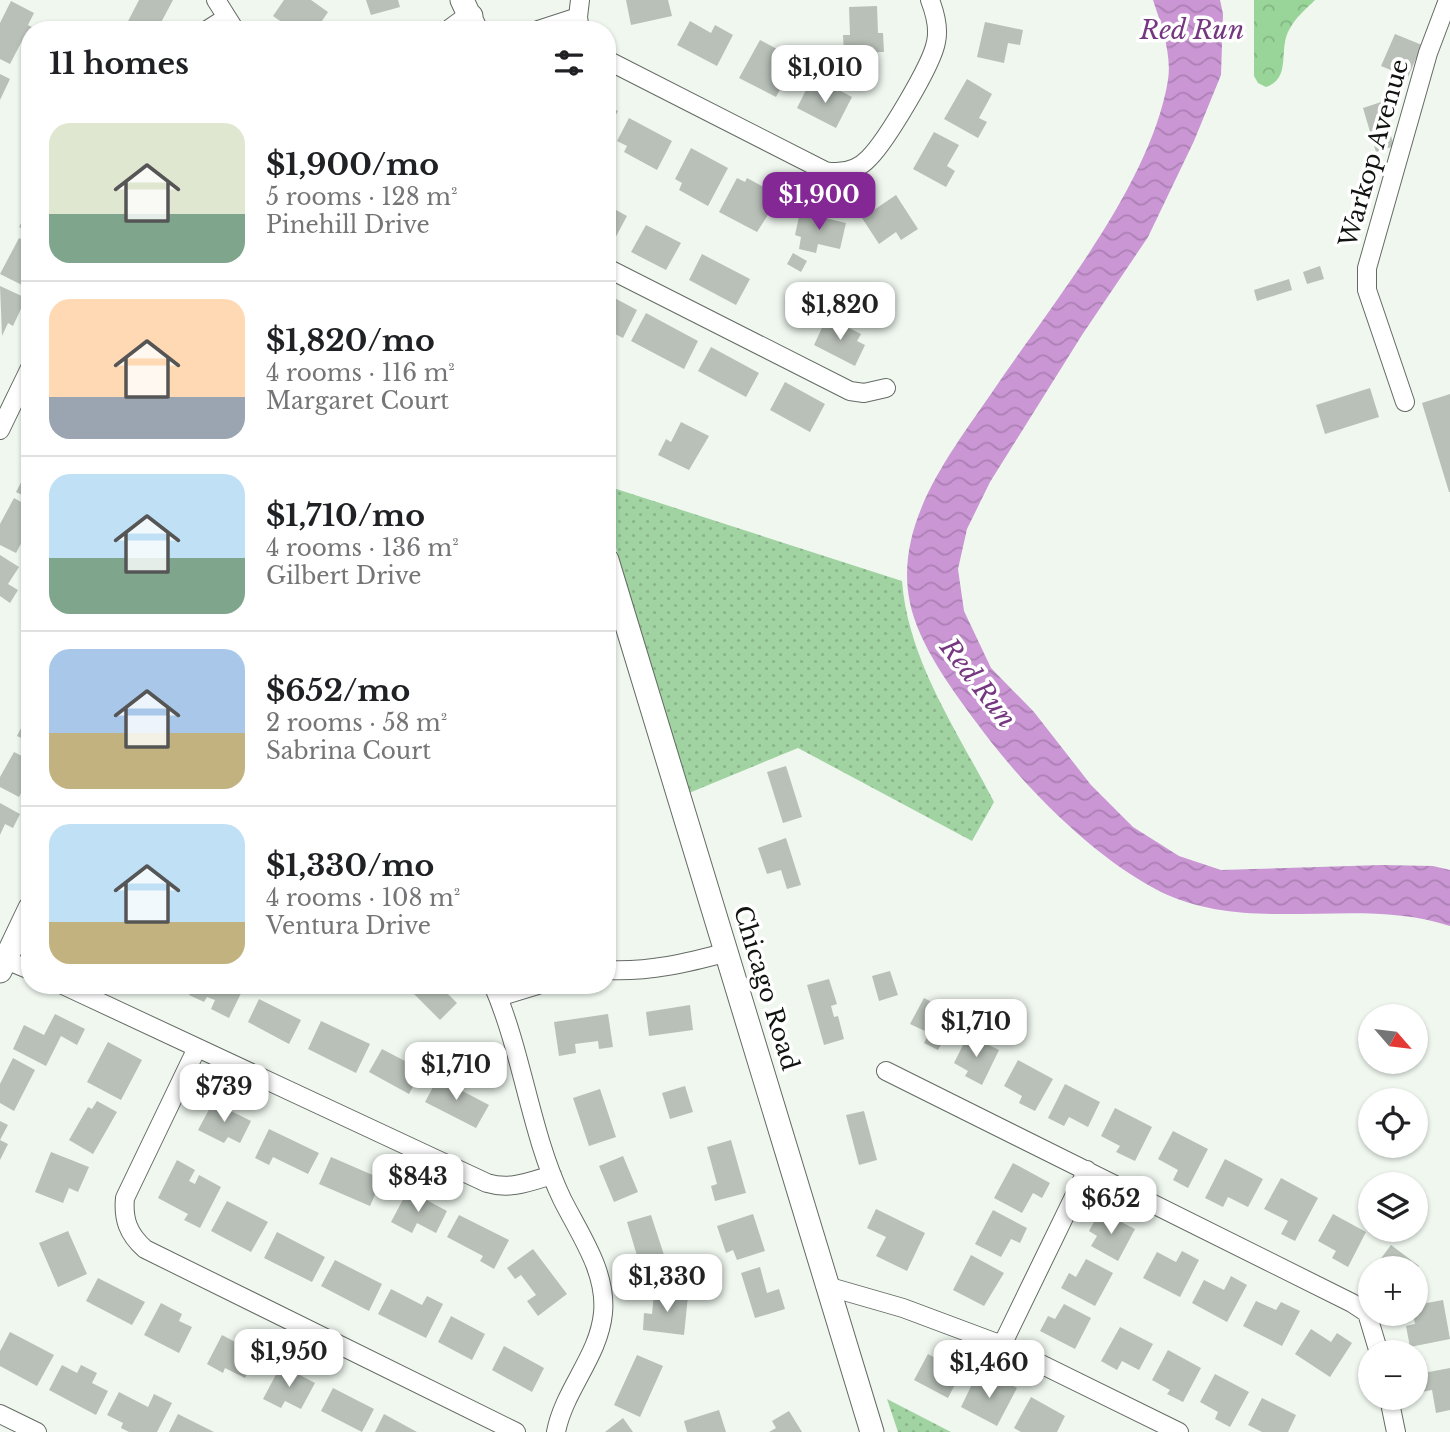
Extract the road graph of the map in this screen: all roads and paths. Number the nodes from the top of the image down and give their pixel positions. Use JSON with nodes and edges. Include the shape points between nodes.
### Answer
{"nodes":[{"id":1,"x":216,"y":0,"type":"edge"},
{"id":2,"x":930,"y":0,"type":"edge"},
{"id":3,"x":1448,"y":0,"type":"edge"},
{"id":4,"x":229,"y":21,"type":"edge"},
{"id":5,"x":616,"y":65,"type":"edge"},
{"id":6,"x":616,"y":273,"type":"edge"},
{"id":7,"x":21,"y":387,"type":"edge"},
{"id":8,"x":886,"y":388,"type":"dead end"},
{"id":9,"x":1405,"y":402,"type":"dead end"},
{"id":10,"x":0,"y":430,"type":"edge"},
{"id":11,"x":616,"y":589,"type":"edge"},
{"id":12,"x":21,"y":927,"type":"edge"},
{"id":13,"x":728,"y":951,"type":"junction"},
{"id":14,"x":3,"y":965,"type":"edge"},
{"id":15,"x":21,"y":968,"type":"edge"},
{"id":16,"x":616,"y":971,"type":"edge"},
{"id":17,"x":82,"y":994,"type":"edge"},
{"id":18,"x":497,"y":994,"type":"edge"},
{"id":19,"x":197,"y":1048,"type":"junction"},
{"id":20,"x":886,"y":1071,"type":"dead end"},
{"id":21,"x":1087,"y":1170,"type":"junction"},
{"id":22,"x":552,"y":1175,"type":"junction"},
{"id":23,"x":830,"y":1287,"type":"junction"},
{"id":24,"x":1375,"y":1340,"type":"edge"},
{"id":25,"x":1002,"y":1345,"type":"junction"},
{"id":26,"x":1391,"y":1410,"type":"edge"},
{"id":27,"x":0,"y":1414,"type":"edge"},
{"id":28,"x":34,"y":1431,"type":"edge"},
{"id":29,"x":516,"y":1432,"type":"edge"},
{"id":30,"x":556,"y":1432,"type":"edge"},
{"id":31,"x":872,"y":1432,"type":"edge"},
{"id":32,"x":1178,"y":1432,"type":"edge"},
{"id":33,"x":1396,"y":1432,"type":"edge"}],
"edges":[{"from":1,"to":4,"type":"street"},
{"from":2,"to":5,"type":"street","via":[[937,38],[934,51],[869,159],[853,170],[825,171]]},
{"from":3,"to":9,"type":"street","name":"Warkop Avenue","via":[[1428,52],[1367,268],[1367,290]]},
{"from":6,"to":8,"type":"street","via":[[850,391]]},
{"from":7,"to":10,"type":"street"},
{"from":11,"to":13,"type":"street","name":"Chicago Road"},
{"from":12,"to":14,"type":"street"},
{"from":13,"to":16,"type":"street","via":[[665,968]]},
{"from":13,"to":23,"type":"street","name":"Chicago Road"},
{"from":14,"to":15,"type":"street"},
{"from":17,"to":19,"type":"street"},
{"from":18,"to":22,"type":"street"},
{"from":19,"to":22,"type":"street","via":[[487,1183],[516,1186]]},
{"from":19,"to":29,"type":"street","via":[[125,1198],[133,1239],[145,1249]]},
{"from":20,"to":21,"type":"street"},
{"from":21,"to":24,"type":"street","via":[[1367,1313]]},
{"from":21,"to":25,"type":"street"},
{"from":22,"to":30,"type":"street","via":[[603,1287],[598,1335]]},
{"from":23,"to":25,"type":"street"},
{"from":23,"to":31,"type":"street","name":"Chicago Road"},
{"from":25,"to":32,"type":"street"},
{"from":26,"to":33,"type":"street"},
{"from":27,"to":28,"type":"street"}]}
